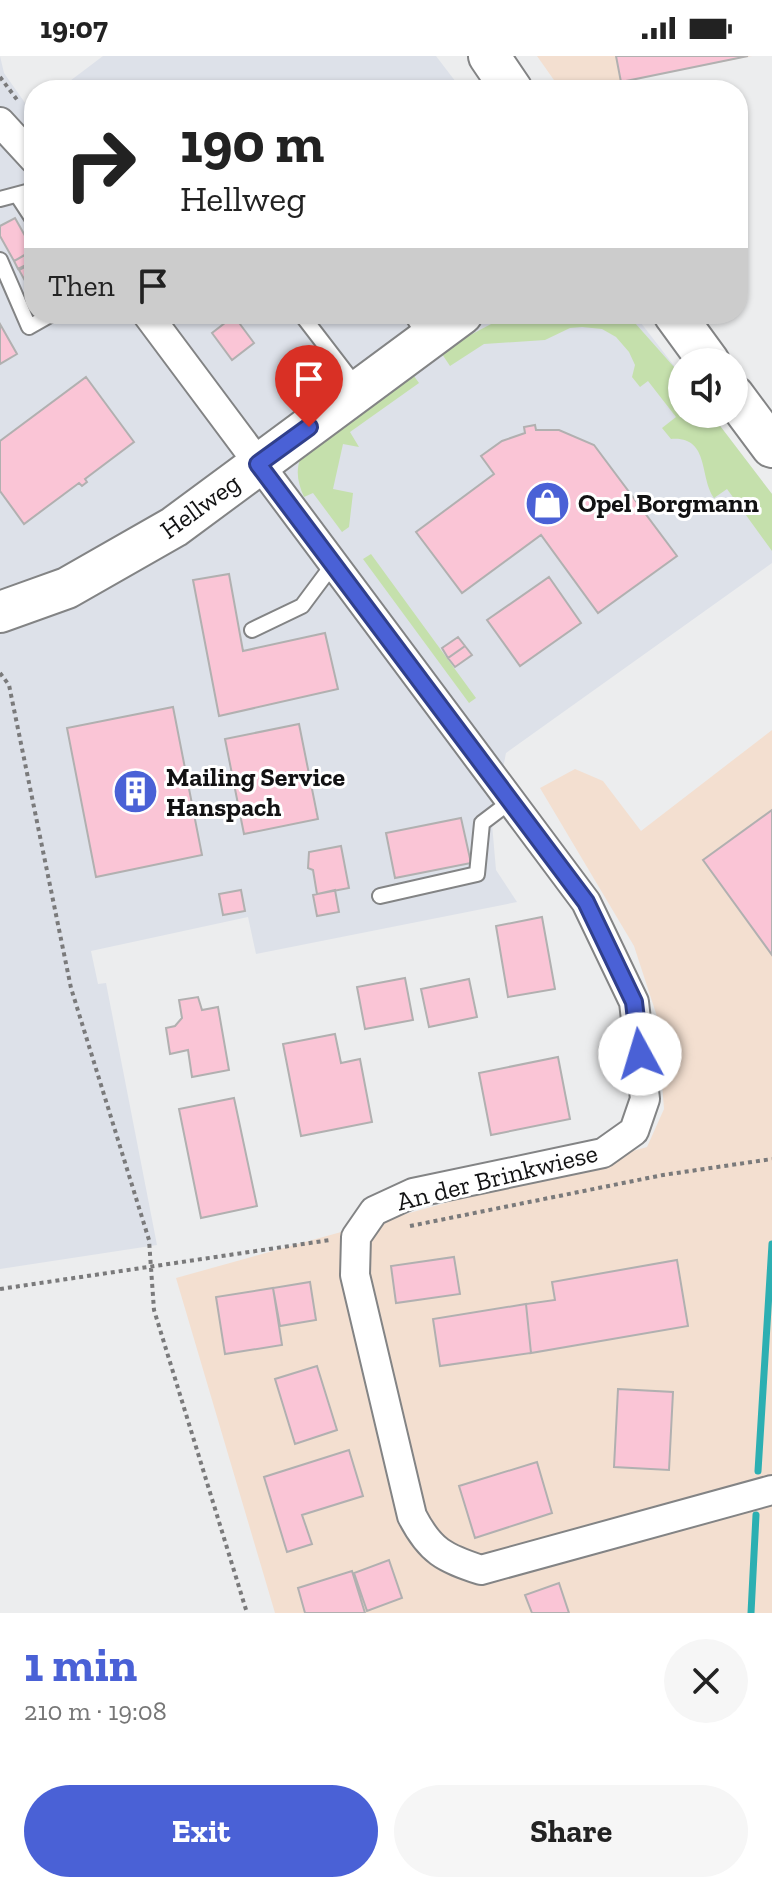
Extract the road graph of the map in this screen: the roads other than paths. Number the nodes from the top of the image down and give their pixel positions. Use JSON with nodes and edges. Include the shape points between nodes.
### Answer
{"nodes":[{"id":1,"x":489,"y":56,"type":"edge"},
{"id":2,"x":505,"y":80,"type":"edge"},
{"id":3,"x":0,"y":122,"type":"edge"},
{"id":4,"x":24,"y":148,"type":"edge"},
{"id":5,"x":24,"y":193,"type":"edge"},
{"id":6,"x":17,"y":195,"type":"junction"},
{"id":7,"x":0,"y":199,"type":"edge"},
{"id":8,"x":24,"y":206,"type":"edge"},
{"id":9,"x":0,"y":260,"type":"edge"},
{"id":10,"x":24,"y":315,"type":"edge"},
{"id":11,"x":154,"y":324,"type":"edge"},
{"id":12,"x":309,"y":324,"type":"edge"},
{"id":13,"x":681,"y":324,"type":"edge"},
{"id":14,"x":419,"y":327,"type":"edge"},
{"id":15,"x":699,"y":348,"type":"edge"},
{"id":16,"x":359,"y":389,"type":"junction"},
{"id":17,"x":748,"y":415,"type":"edge"},
{"id":18,"x":772,"y":447,"type":"edge"},
{"id":19,"x":258,"y":464,"type":"junction"},
{"id":20,"x":334,"y":562,"type":"junction"},
{"id":21,"x":0,"y":612,"type":"edge"},
{"id":22,"x":252,"y":630,"type":"dead end"},
{"id":23,"x":511,"y":801,"type":"junction"},
{"id":24,"x":380,"y":896,"type":"dead end"},
{"id":25,"x":772,"y":1490,"type":"edge"}],
"edges":[{"from":1,"to":2,"type":"street"},
{"from":3,"to":4,"type":"street"},
{"from":5,"to":6,"type":"lane"},
{"from":6,"to":7,"type":"lane"},
{"from":6,"to":8,"type":"lane"},
{"from":9,"to":10,"type":"lane"},
{"from":11,"to":19,"type":"street","name":"An der Brinkwiese"},
{"from":12,"to":16,"type":"lane"},
{"from":13,"to":15,"type":"street"},
{"from":14,"to":16,"type":"street","name":"Hellweg"},
{"from":16,"to":19,"type":"street","name":"Hellweg"},
{"from":17,"to":18,"type":"street"},
{"from":19,"to":20,"type":"street","name":"An der Brinkwiese"},
{"from":19,"to":21,"type":"street","name":"Hellweg","via":[[120,560],[67,588]]},
{"from":20,"to":22,"type":"lane","via":[[302,606]]},
{"from":20,"to":23,"type":"street","name":"An der Brinkwiese"},
{"from":23,"to":24,"type":"lane","via":[[482,823],[477,874]]},
{"from":23,"to":25,"type":"street","name":"An der Brinkwiese","via":[[586,902],[634,1002],[645,1099],[634,1131],[603,1153],[413,1193],[374,1211],[356,1237],[355,1275],[412,1516],[423,1538],[444,1558],[481,1570]]}]}
